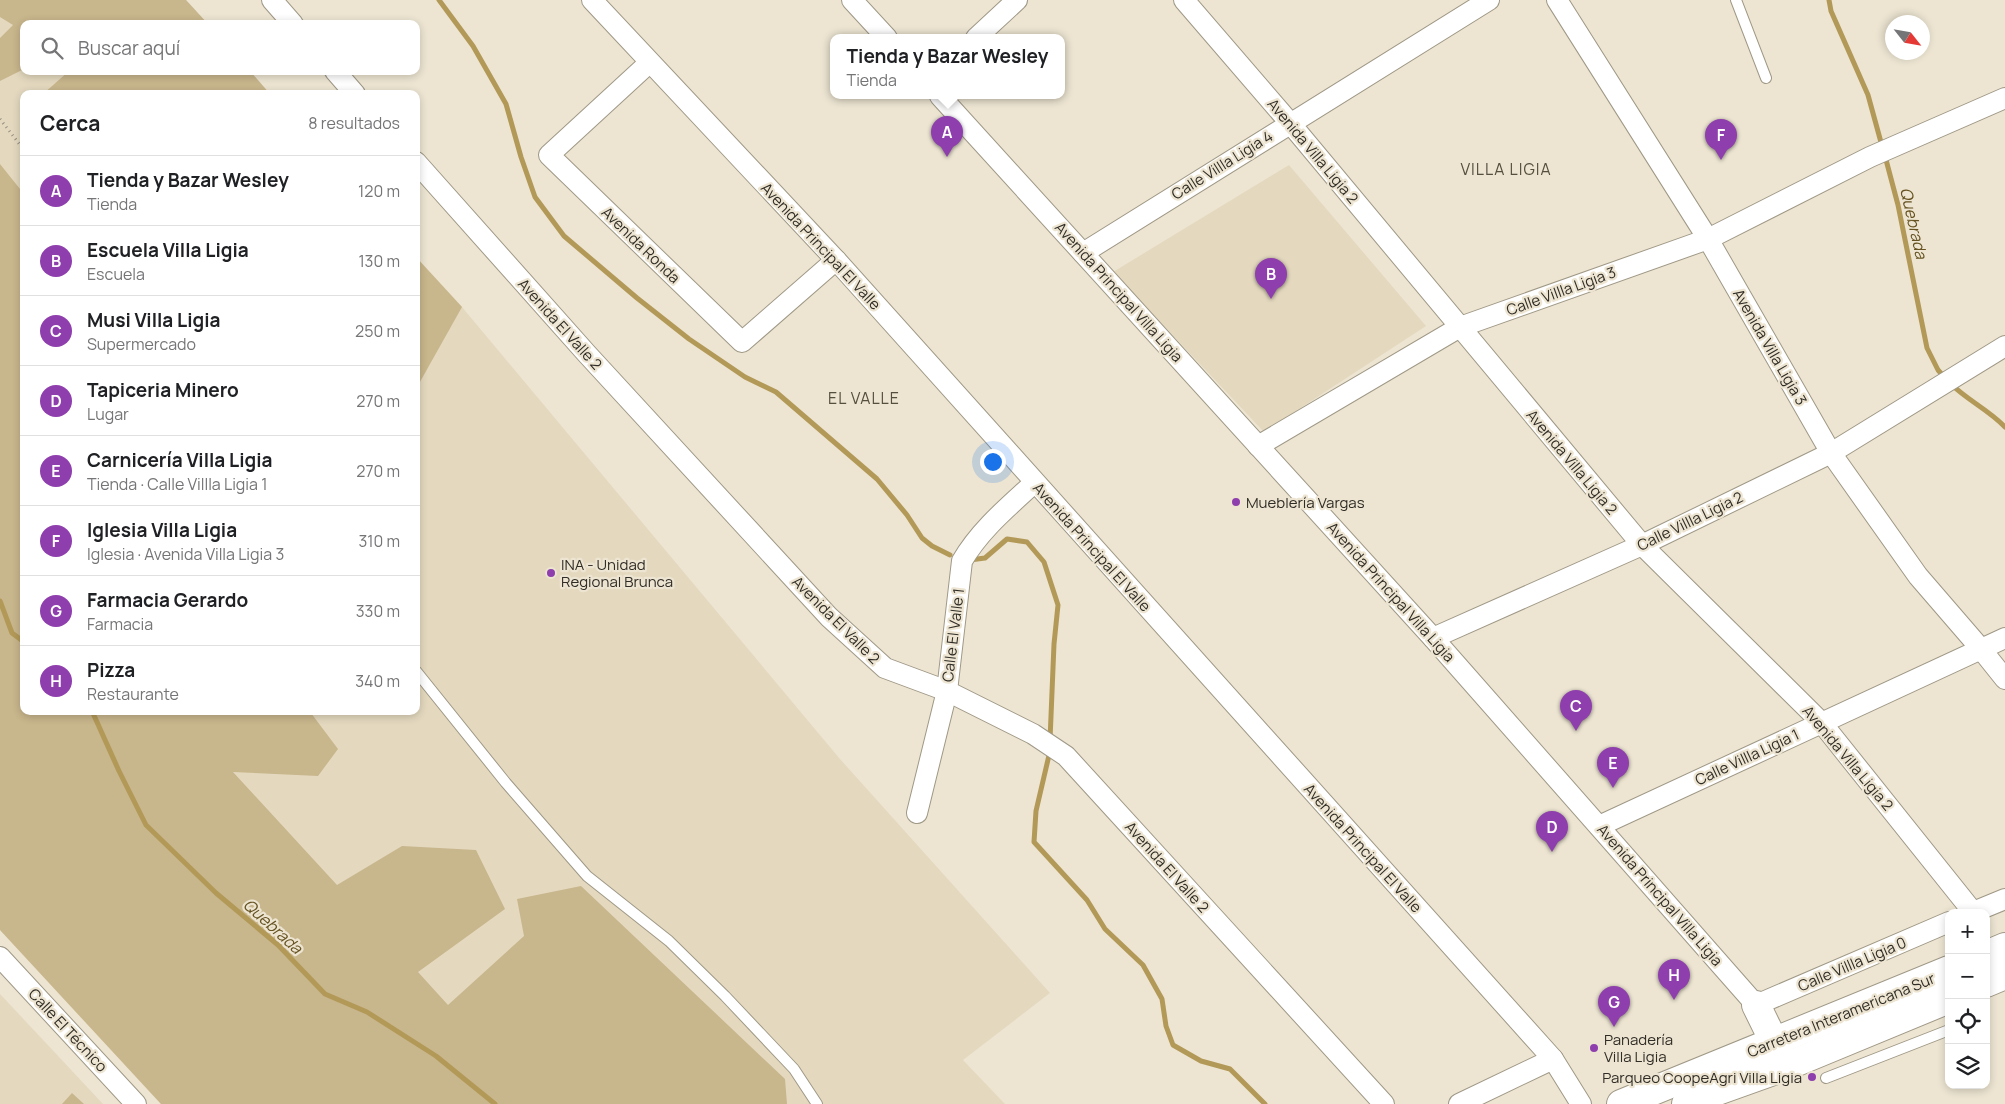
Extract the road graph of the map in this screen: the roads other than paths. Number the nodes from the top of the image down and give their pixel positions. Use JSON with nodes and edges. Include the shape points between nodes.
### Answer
{"nodes":[{"id":1,"x":272,"y":0,"type":"edge"},
{"id":2,"x":592,"y":0,"type":"edge"},
{"id":3,"x":852,"y":0,"type":"edge"},
{"id":4,"x":1017,"y":0,"type":"edge"},
{"id":5,"x":1184,"y":0,"type":"edge"},
{"id":6,"x":1489,"y":0,"type":"edge"},
{"id":7,"x":1557,"y":0,"type":"edge"},
{"id":8,"x":1736,"y":0,"type":"edge"},
{"id":9,"x":290,"y":20,"type":"edge"},
{"id":10,"x":883,"y":34,"type":"edge"},
{"id":11,"x":980,"y":34,"type":"edge"},
{"id":12,"x":649,"y":63,"type":"junction"},
{"id":13,"x":338,"y":75,"type":"edge"},
{"id":14,"x":1766,"y":78,"type":"dead end"},
{"id":15,"x":352,"y":90,"type":"edge"},
{"id":16,"x":2005,"y":98,"type":"edge"},
{"id":17,"x":943,"y":99,"type":"edge"},
{"id":18,"x":1290,"y":123,"type":"junction"},
{"id":19,"x":420,"y":166,"type":"edge"},
{"id":20,"x":1708,"y":239,"type":"junction"},
{"id":21,"x":1083,"y":252,"type":"junction"},
{"id":22,"x":836,"y":260,"type":"junction"},
{"id":23,"x":1460,"y":328,"type":"junction"},
{"id":24,"x":2005,"y":346,"type":"edge"},
{"id":25,"x":1258,"y":446,"type":"junction"},
{"id":26,"x":1832,"y":453,"type":"junction"},
{"id":27,"x":1034,"y":483,"type":"junction"},
{"id":28,"x":1642,"y":545,"type":"junction"},
{"id":29,"x":1433,"y":638,"type":"junction"},
{"id":30,"x":2005,"y":638,"type":"edge"},
{"id":31,"x":1982,"y":649,"type":"junction"},
{"id":32,"x":420,"y":676,"type":"edge"},
{"id":33,"x":2005,"y":679,"type":"edge"},
{"id":34,"x":947,"y":691,"type":"junction"},
{"id":35,"x":1821,"y":722,"type":"junction"},
{"id":36,"x":917,"y":813,"type":"dead end"},
{"id":37,"x":1599,"y":826,"type":"junction"},
{"id":38,"x":2005,"y":899,"type":"edge"},
{"id":39,"x":1970,"y":909,"type":"edge"},
{"id":40,"x":1980,"y":909,"type":"edge"},
{"id":41,"x":1945,"y":924,"type":"edge"},
{"id":42,"x":2005,"y":947,"type":"edge"},
{"id":43,"x":1988,"y":954,"type":"edge"},
{"id":44,"x":0,"y":957,"type":"edge"},
{"id":45,"x":1945,"y":972,"type":"edge"},
{"id":46,"x":2005,"y":975,"type":"edge"},
{"id":47,"x":1990,"y":981,"type":"edge"},
{"id":48,"x":1945,"y":1000,"type":"edge"},
{"id":49,"x":1756,"y":1005,"type":"junction"},
{"id":50,"x":1945,"y":1032,"type":"edge"},
{"id":51,"x":1780,"y":1054,"type":"junction"},
{"id":52,"x":1553,"y":1059,"type":"junction"},
{"id":53,"x":1826,"y":1078,"type":"dead end"},
{"id":54,"x":1718,"y":1087,"type":"edge"},
{"id":55,"x":136,"y":1104,"type":"edge"},
{"id":56,"x":817,"y":1104,"type":"edge"},
{"id":57,"x":1384,"y":1104,"type":"edge"},
{"id":58,"x":1460,"y":1104,"type":"edge"},
{"id":59,"x":1581,"y":1104,"type":"edge"},
{"id":60,"x":1621,"y":1104,"type":"edge"},
{"id":61,"x":1686,"y":1104,"type":"edge"}],
"edges":[{"from":1,"to":9,"type":"street"},
{"from":2,"to":12,"type":"street","name":"Avenida Principal El Valle"},
{"from":3,"to":10,"type":"street"},
{"from":4,"to":11,"type":"street"},
{"from":5,"to":18,"type":"street","name":"Avenida Villa Ligia 2"},
{"from":6,"to":18,"type":"street","name":"Calle Villla Ligia 4"},
{"from":7,"to":20,"type":"street","name":"Avenida Villa Ligia 3"},
{"from":8,"to":14,"type":"lane"},
{"from":12,"to":22,"type":"street","name":"Avenida Principal El Valle"},
{"from":12,"to":22,"type":"street","name":"Avenida Ronda","via":[[549,155],[742,342]]},
{"from":13,"to":15,"type":"street"},
{"from":16,"to":20,"type":"street","name":"Calle Villla Ligia 3","via":[[1873,155]]},
{"from":17,"to":21,"type":"street","name":"Avenida Principal Villa Ligia"},
{"from":18,"to":21,"type":"street","name":"Calle Villla Ligia 4"},
{"from":18,"to":23,"type":"street","name":"Avenida Villa Ligia 2"},
{"from":19,"to":34,"type":"street","name":"Avenida El Valle 2","via":[[829,617],[885,668]]},
{"from":20,"to":23,"type":"street","name":"Calle Villla Ligia 3"},
{"from":20,"to":26,"type":"street","name":"Avenida Villa Ligia 3"},
{"from":21,"to":25,"type":"street","name":"Avenida Principal Villa Ligia"},
{"from":22,"to":27,"type":"street","name":"Avenida Principal El Valle"},
{"from":23,"to":25,"type":"street","name":"Calle Villla Ligia 3"},
{"from":23,"to":28,"type":"street","name":"Avenida Villa Ligia 2"},
{"from":24,"to":26,"type":"street","name":"Calle Villla Ligia 2"},
{"from":25,"to":29,"type":"street","name":"Avenida Principal Villa Ligia"},
{"from":26,"to":28,"type":"street","name":"Calle Villla Ligia 2"},
{"from":26,"to":31,"type":"street","name":"Avenida Villa Ligia 3","via":[[1918,576]]},
{"from":27,"to":34,"type":"street","name":"Calle El Valle 1","via":[[995,518],[962,561]]},
{"from":27,"to":52,"type":"street","name":"Avenida Principal El Valle"},
{"from":28,"to":29,"type":"street","name":"Calle Villla Ligia 2"},
{"from":28,"to":35,"type":"street","name":"Avenida Villa Ligia 2"},
{"from":29,"to":37,"type":"street","name":"Avenida Principal Villa Ligia"},
{"from":30,"to":31,"type":"street","name":"Calle Villla Ligia 1"},
{"from":31,"to":33,"type":"street","name":"Avenida Villa Ligia 3"},
{"from":31,"to":35,"type":"street","name":"Calle Villla Ligia 1"},
{"from":32,"to":56,"type":"lane","via":[[506,783],[587,876],[669,941],[725,996],[794,1069]]},
{"from":34,"to":36,"type":"street","name":"Calle El Valle 1"},
{"from":34,"to":57,"type":"street","name":"Avenida El Valle 2","via":[[1061,753]]},
{"from":35,"to":37,"type":"street","name":"Calle Villla Ligia 1"},
{"from":35,"to":39,"type":"street","name":"Avenida Villa Ligia 2"},
{"from":37,"to":49,"type":"street","name":"Avenida Principal Villa Ligia"},
{"from":38,"to":40,"type":"street"},
{"from":41,"to":49,"type":"street","name":"Calle Villla Ligia 0"},
{"from":42,"to":43,"type":"highway"},
{"from":44,"to":55,"type":"street","name":"Calle El Técnico"},
{"from":45,"to":51,"type":"highway","name":"Carretera Interamericana Sur"},
{"from":46,"to":47,"type":"highway"},
{"from":48,"to":51,"type":"highway","name":"Carretera Interamericana Sur"},
{"from":49,"to":51,"type":"highway"},
{"from":50,"to":53,"type":"lane"},
{"from":51,"to":54,"type":"highway","name":"Carretera Interamericana Sur"},
{"from":52,"to":58,"type":"street"},
{"from":52,"to":59,"type":"street","name":"Avenida Principal El Valle"},
{"from":54,"to":60,"type":"highway","name":"Carretera Interamericana Sur"},
{"from":54,"to":61,"type":"highway","name":"Carretera Interamericana Sur"}]}
